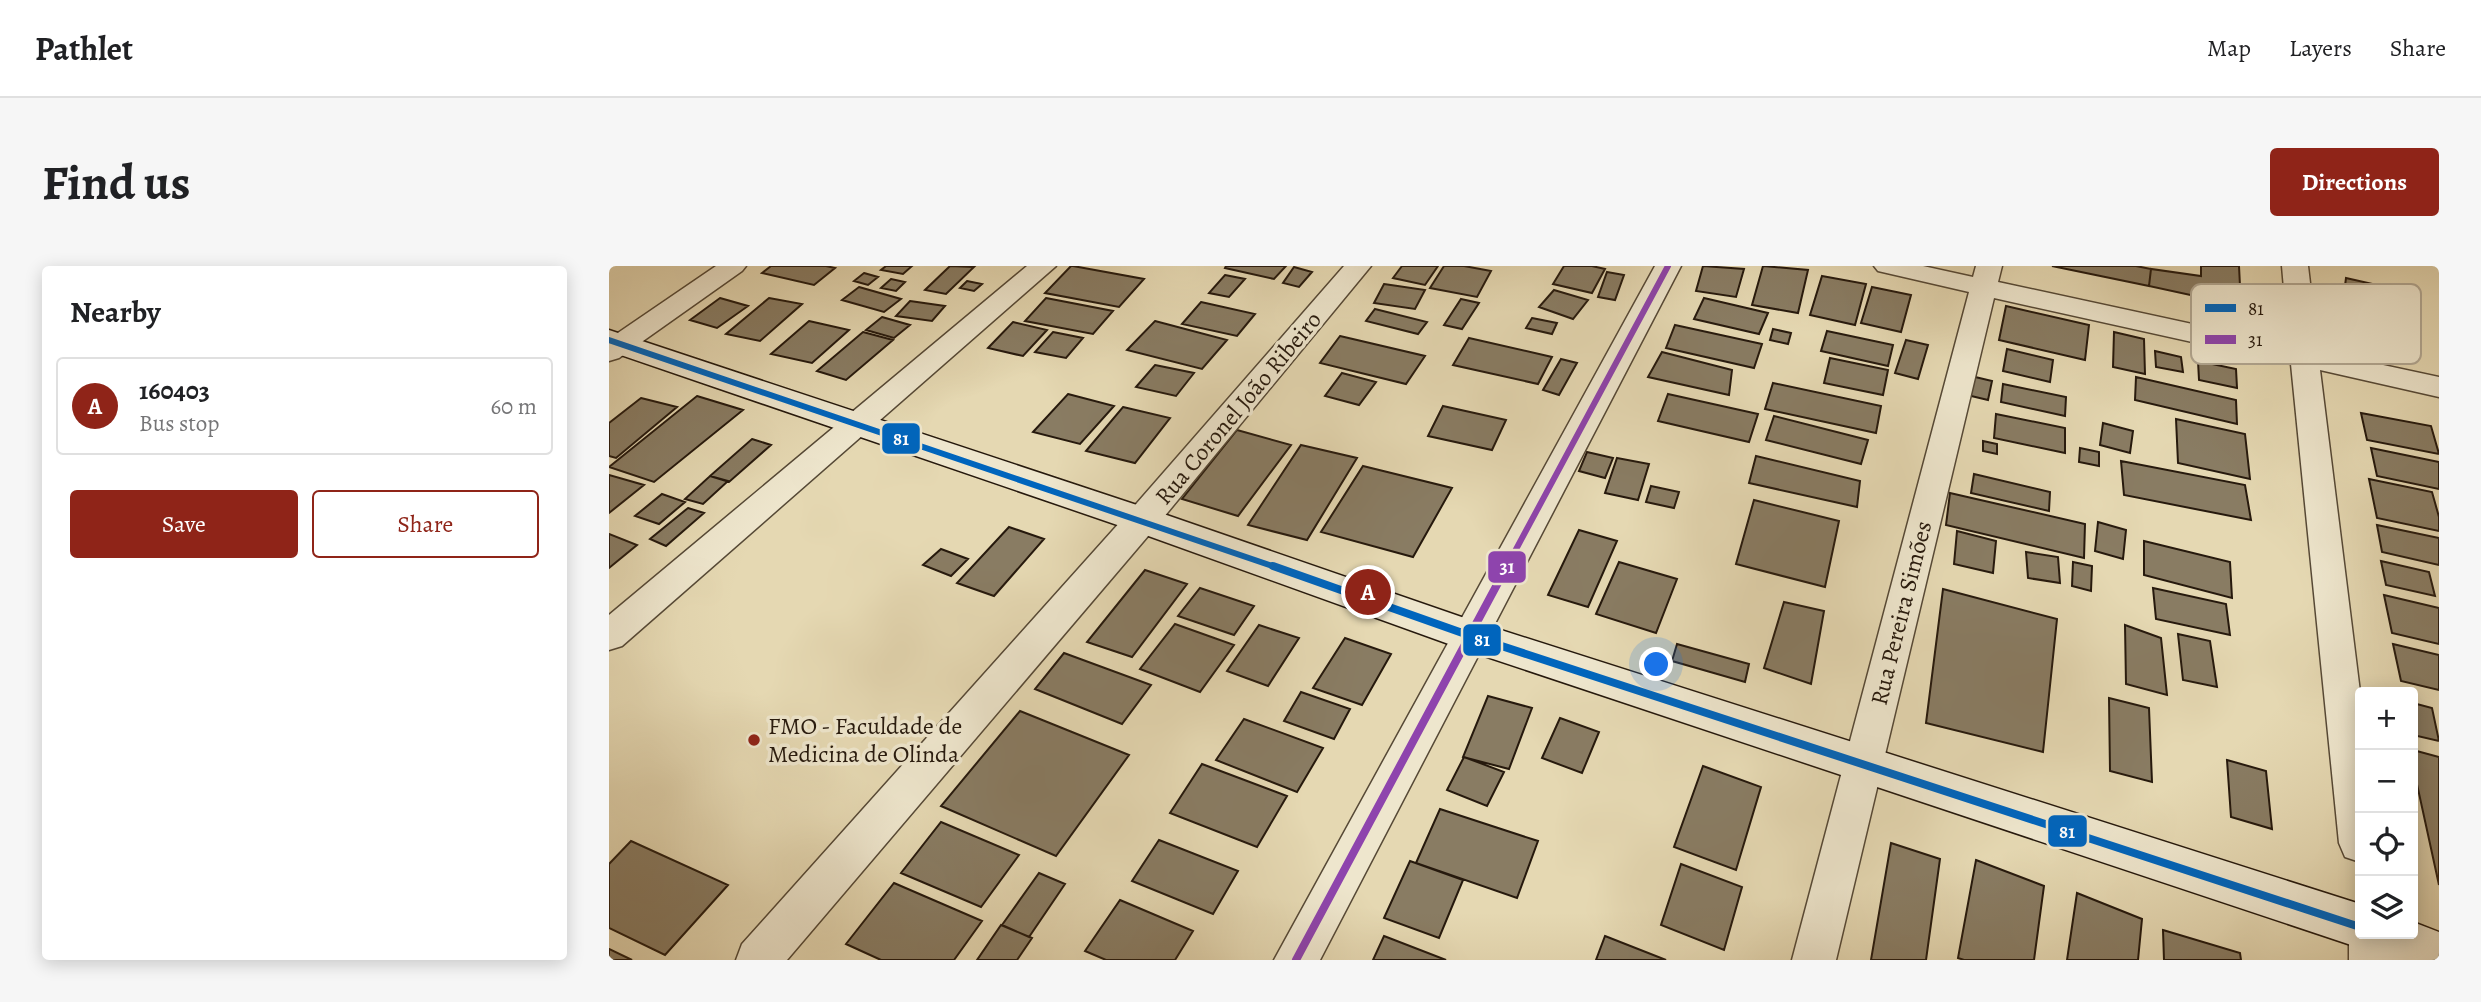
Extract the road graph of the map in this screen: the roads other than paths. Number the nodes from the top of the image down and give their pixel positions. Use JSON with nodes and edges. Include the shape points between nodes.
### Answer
{"nodes":[{"id":1,"x":733,"y":266,"type":"edge"},
{"id":2,"x":1043,"y":266,"type":"edge"},
{"id":3,"x":1358,"y":266,"type":"edge"},
{"id":4,"x":1668,"y":266,"type":"edge"},
{"id":5,"x":1887,"y":266,"type":"edge"},
{"id":6,"x":2295,"y":266,"type":"edge"},
{"id":7,"x":1987,"y":277,"type":"edge"},
{"id":8,"x":2297,"y":284,"type":"edge"},
{"id":9,"x":2191,"y":329,"type":"edge"},
{"id":10,"x":613,"y":345,"type":"edge"},
{"id":11,"x":2306,"y":364,"type":"edge"},
{"id":12,"x":2333,"y":364,"type":"edge"},
{"id":13,"x":2439,"y":387,"type":"edge"},
{"id":14,"x":856,"y":424,"type":"junction"},
{"id":15,"x":1142,"y":520,"type":"junction"},
{"id":16,"x":609,"y":636,"type":"edge"},
{"id":17,"x":1471,"y":636,"type":"junction"},
{"id":18,"x":1862,"y":764,"type":"junction"},
{"id":19,"x":2356,"y":813,"type":"edge"},
{"id":20,"x":2355,"y":925,"type":"edge"},
{"id":21,"x":2371,"y":939,"type":"edge"},
{"id":22,"x":2393,"y":939,"type":"edge"},
{"id":23,"x":2439,"y":956,"type":"edge"},
{"id":24,"x":758,"y":960,"type":"edge"},
{"id":25,"x":1296,"y":960,"type":"edge"},
{"id":26,"x":1814,"y":960,"type":"edge"},
{"id":27,"x":2371,"y":960,"type":"edge"}],
"edges":[{"from":1,"to":10,"type":"street"},
{"from":2,"to":14,"type":"street"},
{"from":3,"to":15,"type":"street","name":"Rua Coronel João Ribeiro"},
{"from":4,"to":17,"type":"street"},
{"from":5,"to":7,"type":"street"},
{"from":6,"to":8,"type":"street"},
{"from":7,"to":9,"type":"street"},
{"from":7,"to":18,"type":"street","name":"Rua Pereira Simões"},
{"from":10,"to":14,"type":"street"},
{"from":11,"to":19,"type":"street"},
{"from":12,"to":13,"type":"street"},
{"from":14,"to":15,"type":"street"},
{"from":14,"to":16,"type":"street"},
{"from":15,"to":17,"type":"street"},
{"from":15,"to":24,"type":"street","name":"Rua Coronel João Ribeiro"},
{"from":17,"to":18,"type":"street"},
{"from":17,"to":25,"type":"street"},
{"from":18,"to":20,"type":"street"},
{"from":18,"to":26,"type":"street","name":"Rua Pereira Simões"},
{"from":21,"to":27,"type":"street"},
{"from":22,"to":23,"type":"street"}]}
